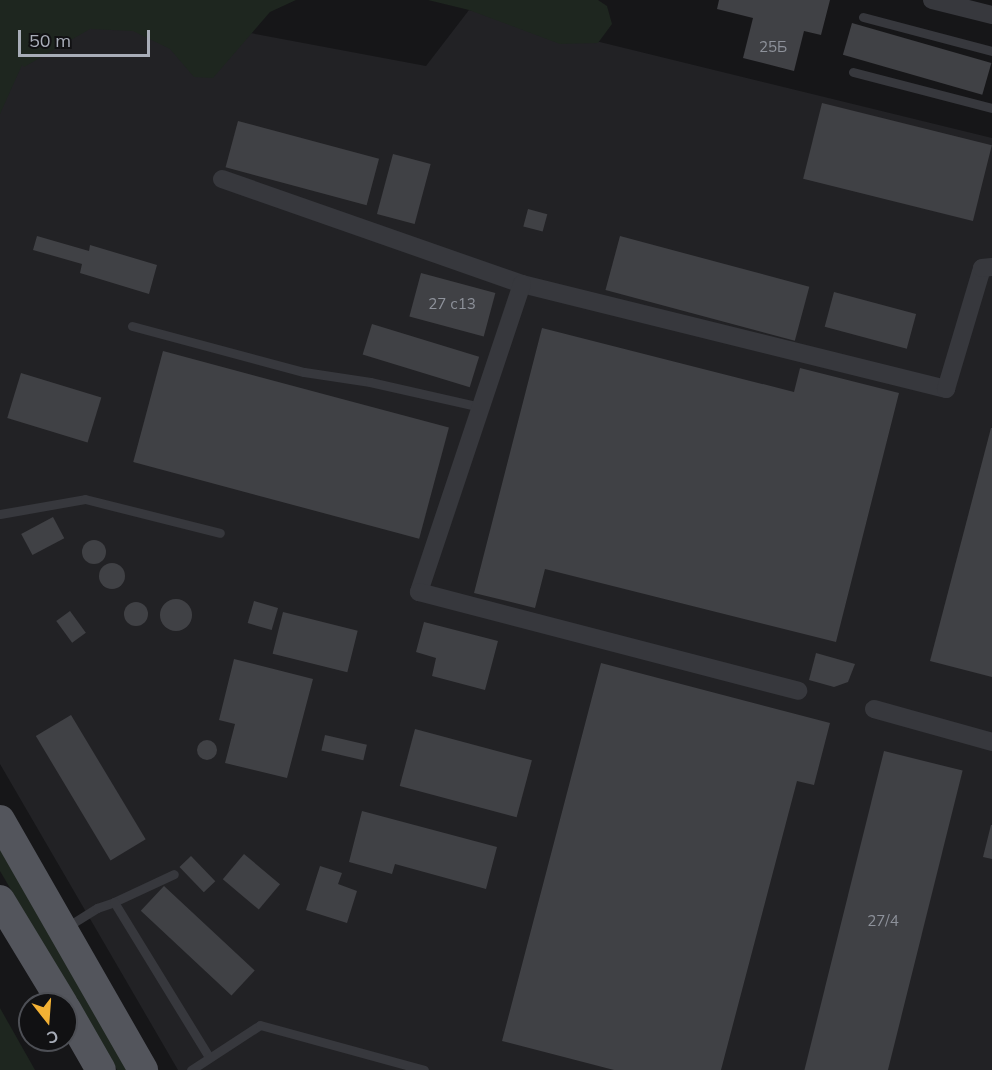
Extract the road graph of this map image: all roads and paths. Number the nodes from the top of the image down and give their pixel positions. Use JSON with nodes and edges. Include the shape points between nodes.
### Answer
{"nodes":[{"id":1,"x":932,"y":0,"type":"edge"},
{"id":2,"x":992,"y":15,"type":"edge"},
{"id":3,"x":863,"y":17,"type":"dead end"},
{"id":4,"x":992,"y":51,"type":"edge"},
{"id":5,"x":853,"y":72,"type":"dead end"},
{"id":6,"x":992,"y":108,"type":"edge"},
{"id":7,"x":222,"y":179,"type":"dead end"},
{"id":8,"x":992,"y":267,"type":"edge"},
{"id":9,"x":522,"y":284,"type":"junction"},
{"id":10,"x":132,"y":326,"type":"dead end"},
{"id":11,"x":481,"y":407,"type":"junction"},
{"id":12,"x":0,"y":514,"type":"edge"},
{"id":13,"x":220,"y":532,"type":"dead end"},
{"id":14,"x":798,"y":691,"type":"dead end"},
{"id":15,"x":874,"y":710,"type":"dead end"},
{"id":16,"x":992,"y":742,"type":"edge"},
{"id":17,"x":0,"y":820,"type":"edge"},
{"id":18,"x":174,"y":874,"type":"dead end"},
{"id":19,"x":0,"y":900,"type":"edge"},
{"id":20,"x":114,"y":902,"type":"junction"},
{"id":21,"x":62,"y":930,"type":"junction"},
{"id":22,"x":56,"y":992,"type":"edge"},
{"id":23,"x":78,"y":1030,"type":"edge"},
{"id":24,"x":209,"y":1057,"type":"junction"},
{"id":25,"x":101,"y":1070,"type":"edge"},
{"id":26,"x":142,"y":1070,"type":"edge"},
{"id":27,"x":191,"y":1070,"type":"edge"},
{"id":28,"x":424,"y":1070,"type":"edge"}],
"edges":[{"from":1,"to":2,"type":"street"},
{"from":3,"to":4,"type":"lane"},
{"from":5,"to":6,"type":"lane"},
{"from":7,"to":9,"type":"street"},
{"from":8,"to":9,"type":"street","via":[[982,267],[946,389]]},
{"from":9,"to":11,"type":"street"},
{"from":10,"to":11,"type":"lane","via":[[304,372]]},
{"from":11,"to":14,"type":"street","via":[[419,592]]},
{"from":12,"to":13,"type":"lane","via":[[86,499]]},
{"from":15,"to":16,"type":"street"},
{"from":17,"to":21,"type":"main road"},
{"from":18,"to":20,"type":"lane"},
{"from":19,"to":22,"type":"main road"},
{"from":20,"to":21,"type":"lane"},
{"from":20,"to":24,"type":"lane"},
{"from":21,"to":26,"type":"main road"},
{"from":23,"to":25,"type":"main road"},
{"from":24,"to":27,"type":"lane"},
{"from":24,"to":28,"type":"lane","via":[[260,1025]]}]}
